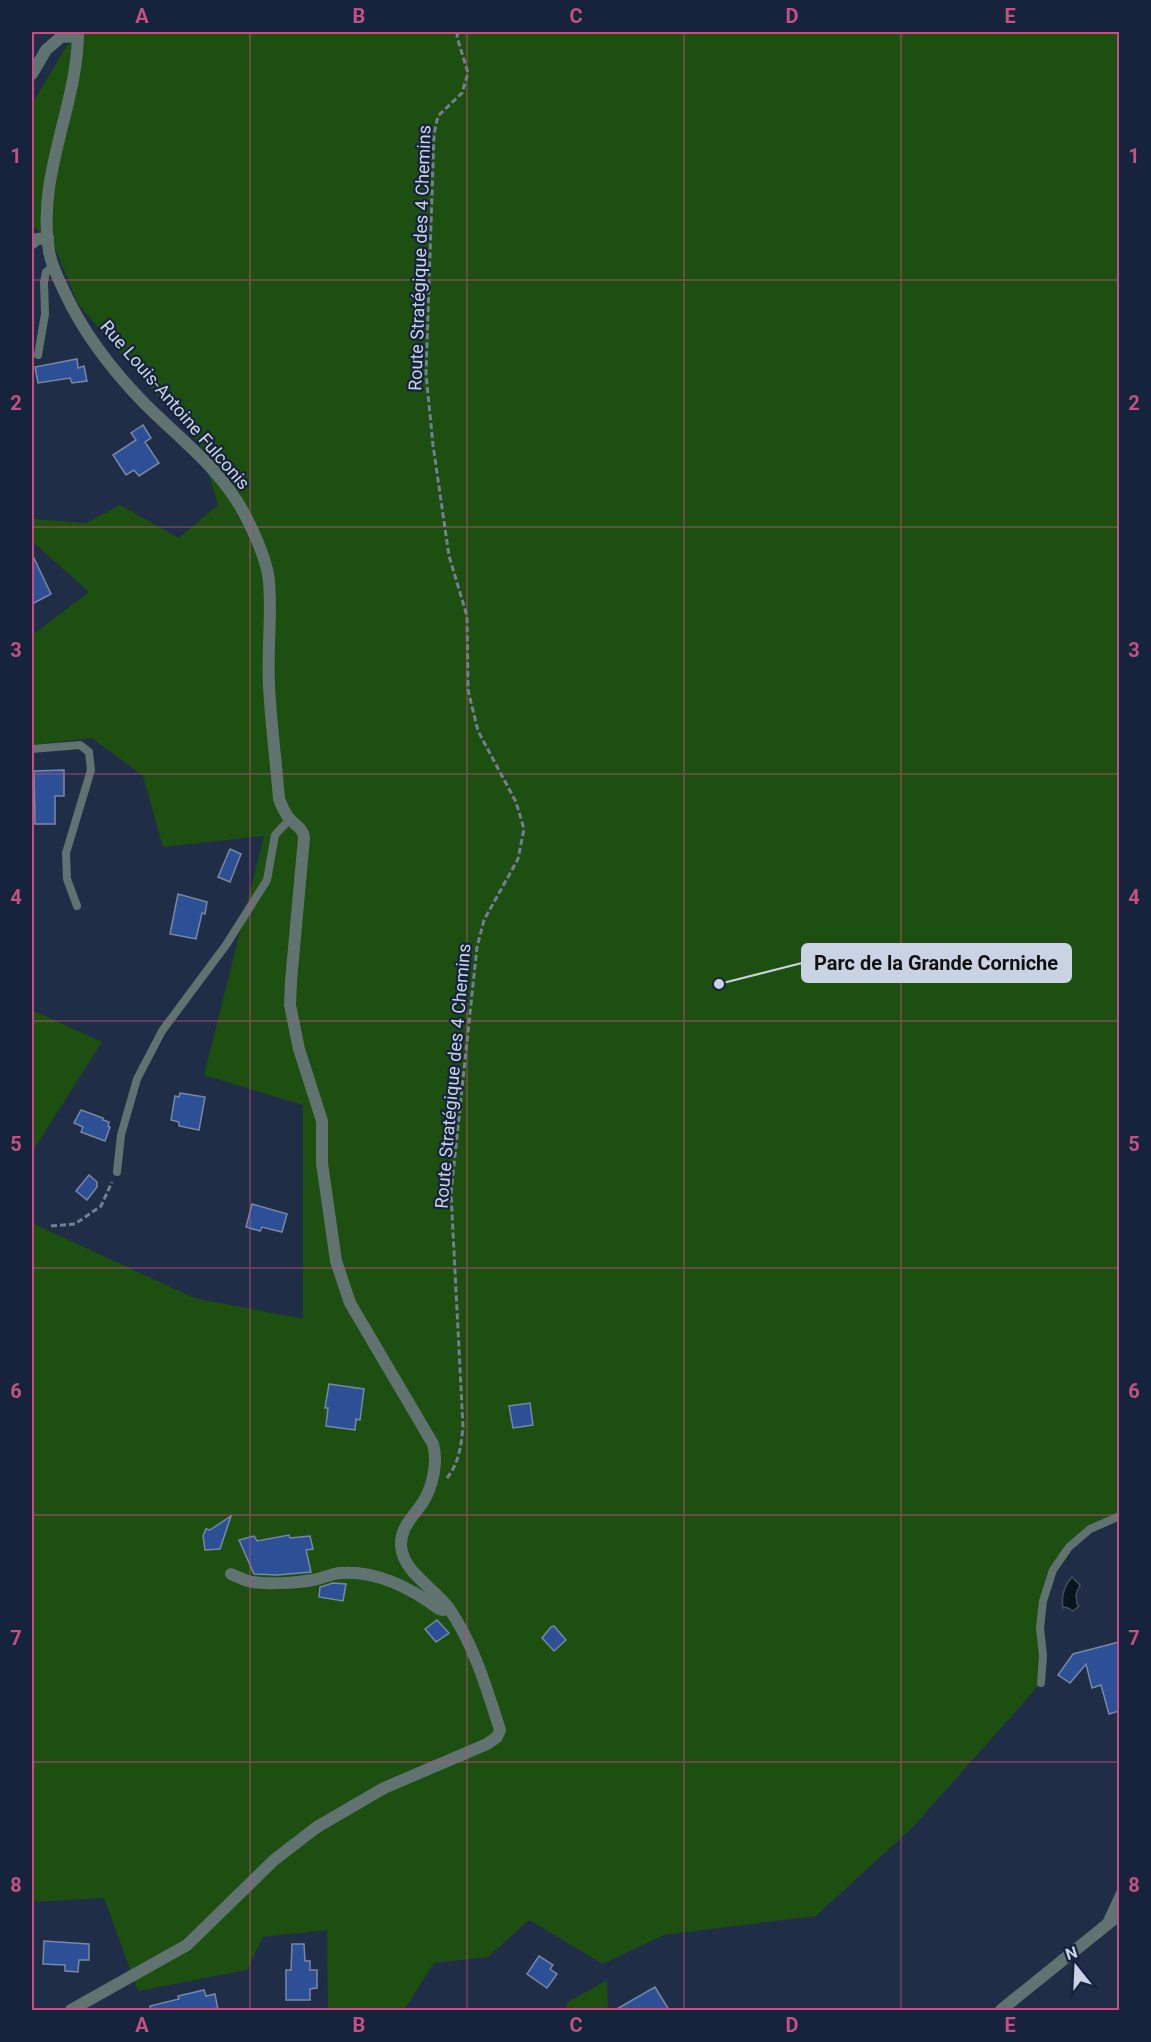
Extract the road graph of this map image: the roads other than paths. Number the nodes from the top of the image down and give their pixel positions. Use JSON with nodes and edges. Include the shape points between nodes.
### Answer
{"nodes":[{"id":1,"x":78,"y":34,"type":"edge"},
{"id":2,"x":32,"y":74,"type":"edge"},
{"id":3,"x":48,"y":238,"type":"junction"},
{"id":4,"x":32,"y":243,"type":"edge"},
{"id":5,"x":53,"y":266,"type":"junction"},
{"id":6,"x":38,"y":355,"type":"dead end"},
{"id":7,"x":32,"y":749,"type":"edge"},
{"id":8,"x":290,"y":819,"type":"junction"},
{"id":9,"x":77,"y":906,"type":"dead end"},
{"id":10,"x":117,"y":1172,"type":"road end"},
{"id":11,"x":1119,"y":1516,"type":"edge"},
{"id":12,"x":231,"y":1574,"type":"dead end"},
{"id":13,"x":448,"y":1608,"type":"junction"},
{"id":14,"x":1041,"y":1683,"type":"dead end"},
{"id":15,"x":1119,"y":1893,"type":"edge"},
{"id":16,"x":1119,"y":1914,"type":"edge"},
{"id":17,"x":1106,"y":1924,"type":"junction"},
{"id":18,"x":71,"y":2010,"type":"edge"},
{"id":19,"x":1001,"y":2010,"type":"edge"}],
"edges":[{"from":1,"to":2,"type":"street","via":[[61,37],[46,50]]},
{"from":1,"to":3,"type":"street","name":"Rue Louis-Antoine Fulconis","via":[[51,172]]},
{"from":3,"to":4,"type":"street"},
{"from":3,"to":5,"type":"street","name":"Rue Louis-Antoine Fulconis"},
{"from":5,"to":6,"type":"lane","via":[[46,272],[44,282],[45,314]]},
{"from":5,"to":8,"type":"street","name":"Rue Louis-Antoine Fulconis","via":[[71,308],[92,340],[143,402],[230,488],[248,521],[269,580],[269,684],[279,799]]},
{"from":7,"to":9,"type":"lane","via":[[80,745],[89,752],[91,770],[66,853],[67,879]]},
{"from":8,"to":10,"type":"lane","via":[[275,834],[267,880],[226,945],[162,1031],[137,1078],[121,1135]]},
{"from":8,"to":13,"type":"street","name":"Rue Louis-Antoine Fulconis","via":[[302,828],[304,838],[290,1005],[299,1049],[320,1111],[322,1162],[336,1262],[350,1303],[433,1444],[435,1462],[430,1484],[404,1530],[401,1546],[407,1564]]},
{"from":11,"to":14,"type":"lane","via":[[1090,1529],[1069,1547],[1053,1570],[1043,1601],[1040,1629]]},
{"from":12,"to":13,"type":"street","via":[[248,1581],[274,1582],[364,1574],[402,1586],[439,1609]]},
{"from":13,"to":18,"type":"street","name":"Rue Louis-Antoine Fulconis","via":[[491,1700],[500,1730],[497,1737],[384,1788],[317,1827],[274,1860],[187,1945]]},
{"from":15,"to":17,"type":"lane"},
{"from":16,"to":17,"type":"street"},
{"from":17,"to":19,"type":"street"}]}
